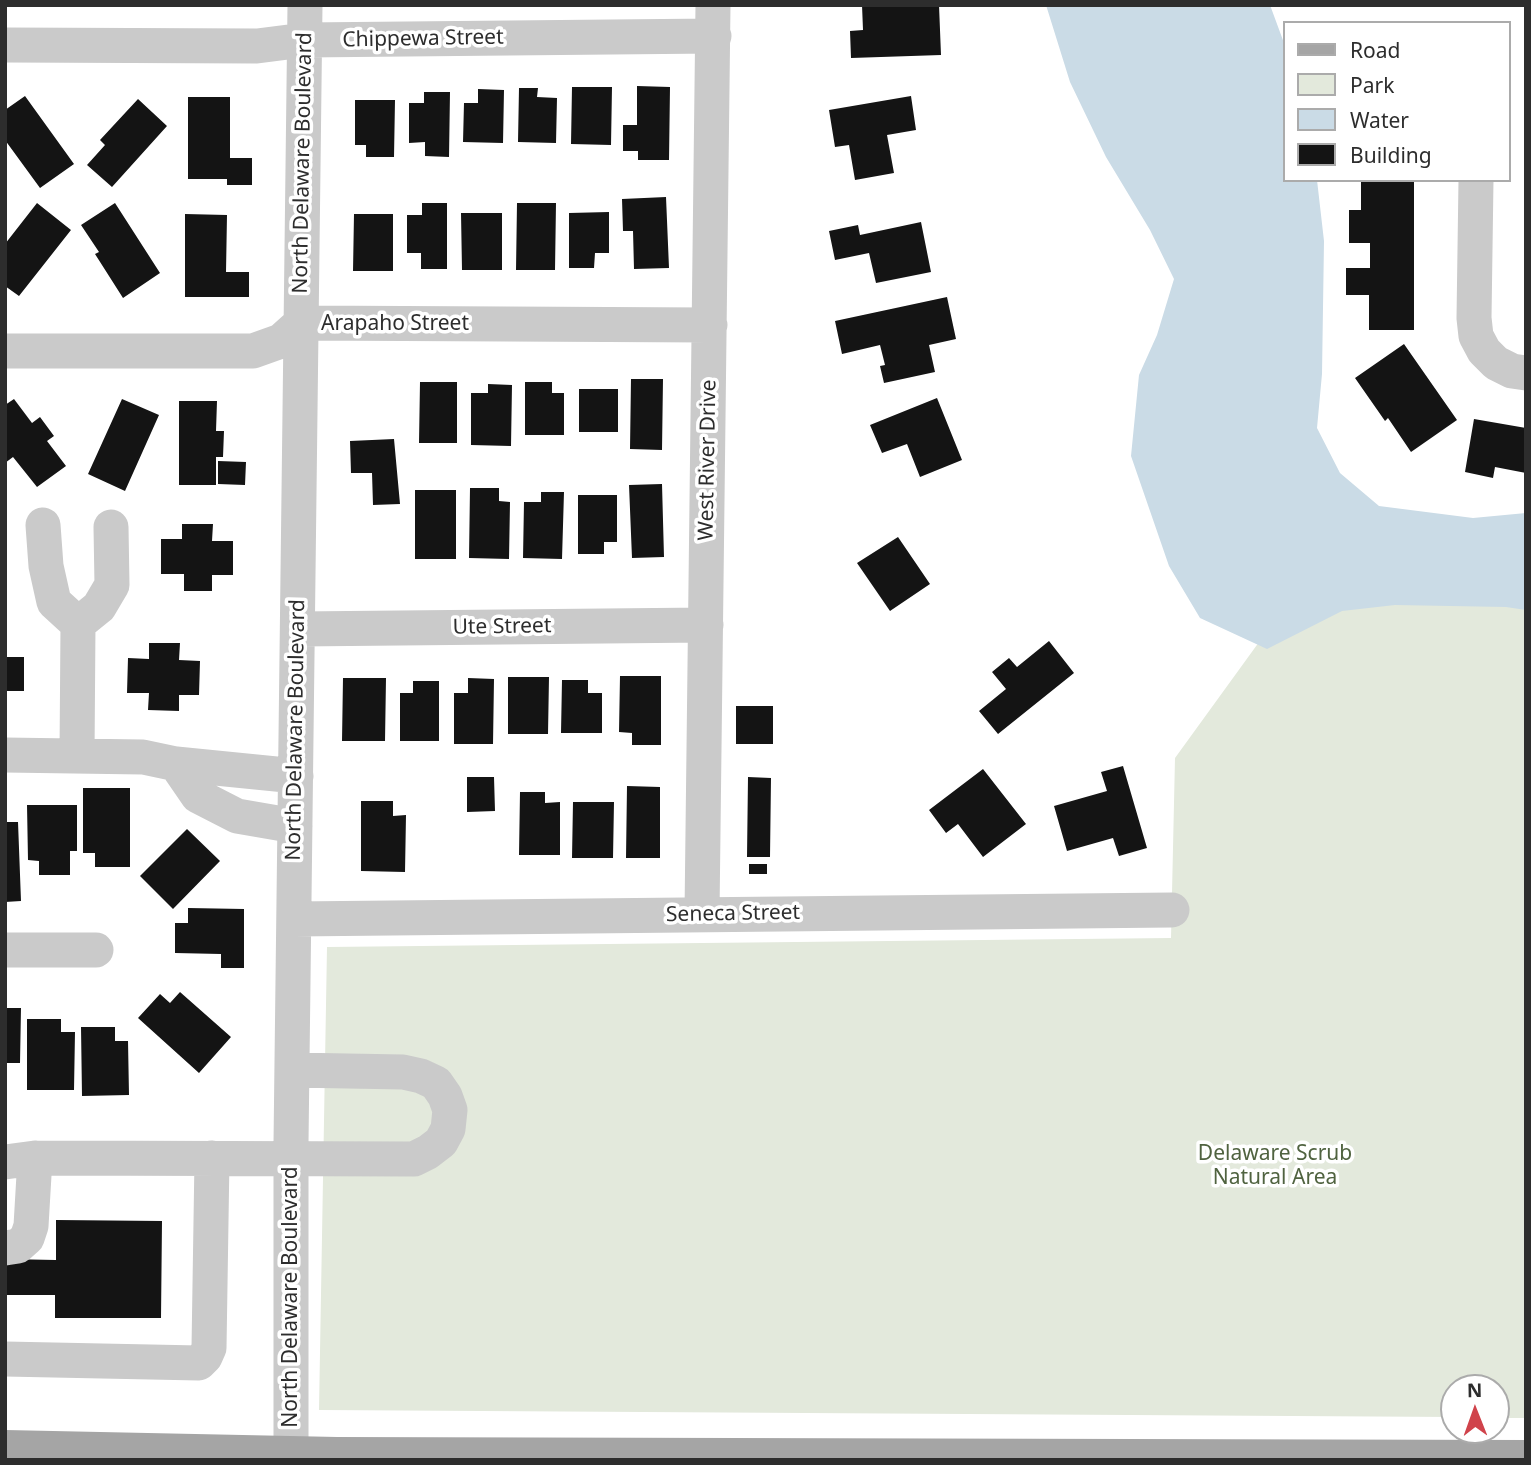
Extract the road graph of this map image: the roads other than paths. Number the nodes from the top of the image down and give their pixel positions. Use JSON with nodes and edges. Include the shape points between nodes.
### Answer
{"nodes":[{"id":1,"x":305,"y":5,"type":"edge"},
{"id":2,"x":714,"y":20,"type":"edge"},
{"id":3,"x":304,"y":40,"type":"junction"},
{"id":4,"x":5,"y":45,"type":"edge"},
{"id":5,"x":1476,"y":182,"type":"edge"},
{"id":6,"x":301,"y":323,"type":"junction"},
{"id":7,"x":710,"y":325,"type":"junction"},
{"id":8,"x":5,"y":351,"type":"edge"},
{"id":9,"x":1526,"y":373,"type":"edge"},
{"id":10,"x":44,"y":525,"type":"dead end"},
{"id":11,"x":111,"y":527,"type":"dead end"},
{"id":12,"x":78,"y":624,"type":"junction"},
{"id":13,"x":706,"y":625,"type":"junction"},
{"id":14,"x":298,"y":629,"type":"junction"},
{"id":15,"x":5,"y":755,"type":"edge"},
{"id":16,"x":77,"y":756,"type":"junction"},
{"id":17,"x":176,"y":764,"type":"junction"},
{"id":18,"x":296,"y":776,"type":"junction"},
{"id":19,"x":295,"y":825,"type":"junction"},
{"id":20,"x":1172,"y":910,"type":"dead end"},
{"id":21,"x":702,"y":914,"type":"junction"},
{"id":22,"x":294,"y":919,"type":"junction"},
{"id":23,"x":5,"y":950,"type":"edge"},
{"id":24,"x":96,"y":950,"type":"dead end"},
{"id":25,"x":292,"y":1070,"type":"junction"},
{"id":26,"x":212,"y":1158,"type":"junction"},
{"id":27,"x":291,"y":1158,"type":"junction"},
{"id":28,"x":20,"y":1160,"type":"edge"},
{"id":29,"x":5,"y":1248,"type":"edge"},
{"id":30,"x":5,"y":1359,"type":"edge"},
{"id":31,"x":5,"y":1449,"type":"edge"},
{"id":32,"x":291,"y":1457,"type":"edge"},
{"id":33,"x":1234,"y":1459,"type":"edge"},
{"id":34,"x":1526,"y":1459,"type":"edge"}],
"edges":[{"from":1,"to":3,"type":"street","name":"North Delaware Boulevard"},
{"from":2,"to":3,"type":"street","name":"Chippewa Street"},
{"from":2,"to":7,"type":"street","name":"West River Drive"},
{"from":3,"to":4,"type":"street","name":"Chippewa Street","via":[[257,46]]},
{"from":3,"to":6,"type":"street","name":"North Delaware Boulevard"},
{"from":5,"to":9,"type":"street","via":[[1476,335],[1496,363]]},
{"from":6,"to":7,"type":"street","name":"Arapaho Street"},
{"from":6,"to":8,"type":"street","name":"Arapaho Street","via":[[281,341],[253,351]]},
{"from":6,"to":14,"type":"street","name":"North Delaware Boulevard"},
{"from":7,"to":13,"type":"street","name":"West River Drive"},
{"from":10,"to":12,"type":"street","via":[[54,602]]},
{"from":11,"to":12,"type":"street","via":[[112,585],[99,607]]},
{"from":12,"to":16,"type":"street"},
{"from":13,"to":14,"type":"street","name":"Ute Street"},
{"from":13,"to":21,"type":"street","name":"West River Drive"},
{"from":14,"to":18,"type":"street","name":"North Delaware Boulevard"},
{"from":15,"to":16,"type":"street"},
{"from":16,"to":17,"type":"street","via":[[142,757]]},
{"from":17,"to":18,"type":"street"},
{"from":17,"to":19,"type":"street","via":[[198,796],[237,816]]},
{"from":18,"to":19,"type":"street","name":"North Delaware Boulevard"},
{"from":19,"to":22,"type":"street","name":"North Delaware Boulevard"},
{"from":20,"to":21,"type":"street","name":"Seneca Street"},
{"from":21,"to":22,"type":"street","name":"Seneca Street"},
{"from":22,"to":25,"type":"street","name":"North Delaware Boulevard"},
{"from":23,"to":24,"type":"street"},
{"from":25,"to":27,"type":"street","name":"North Delaware Boulevard"},
{"from":25,"to":27,"type":"street","via":[[421,1076],[436,1083],[450,1110],[448,1129],[440,1142],[414,1159]]},
{"from":26,"to":27,"type":"street"},
{"from":26,"to":28,"type":"street"},
{"from":26,"to":30,"type":"street","via":[[209,1348],[199,1363]]},
{"from":27,"to":32,"type":"street","name":"North Delaware Boulevard"},
{"from":28,"to":29,"type":"street","via":[[32,1226],[18,1246]]},
{"from":31,"to":32,"type":"main road"},
{"from":32,"to":33,"type":"main road"},
{"from":33,"to":34,"type":"main road"}]}
